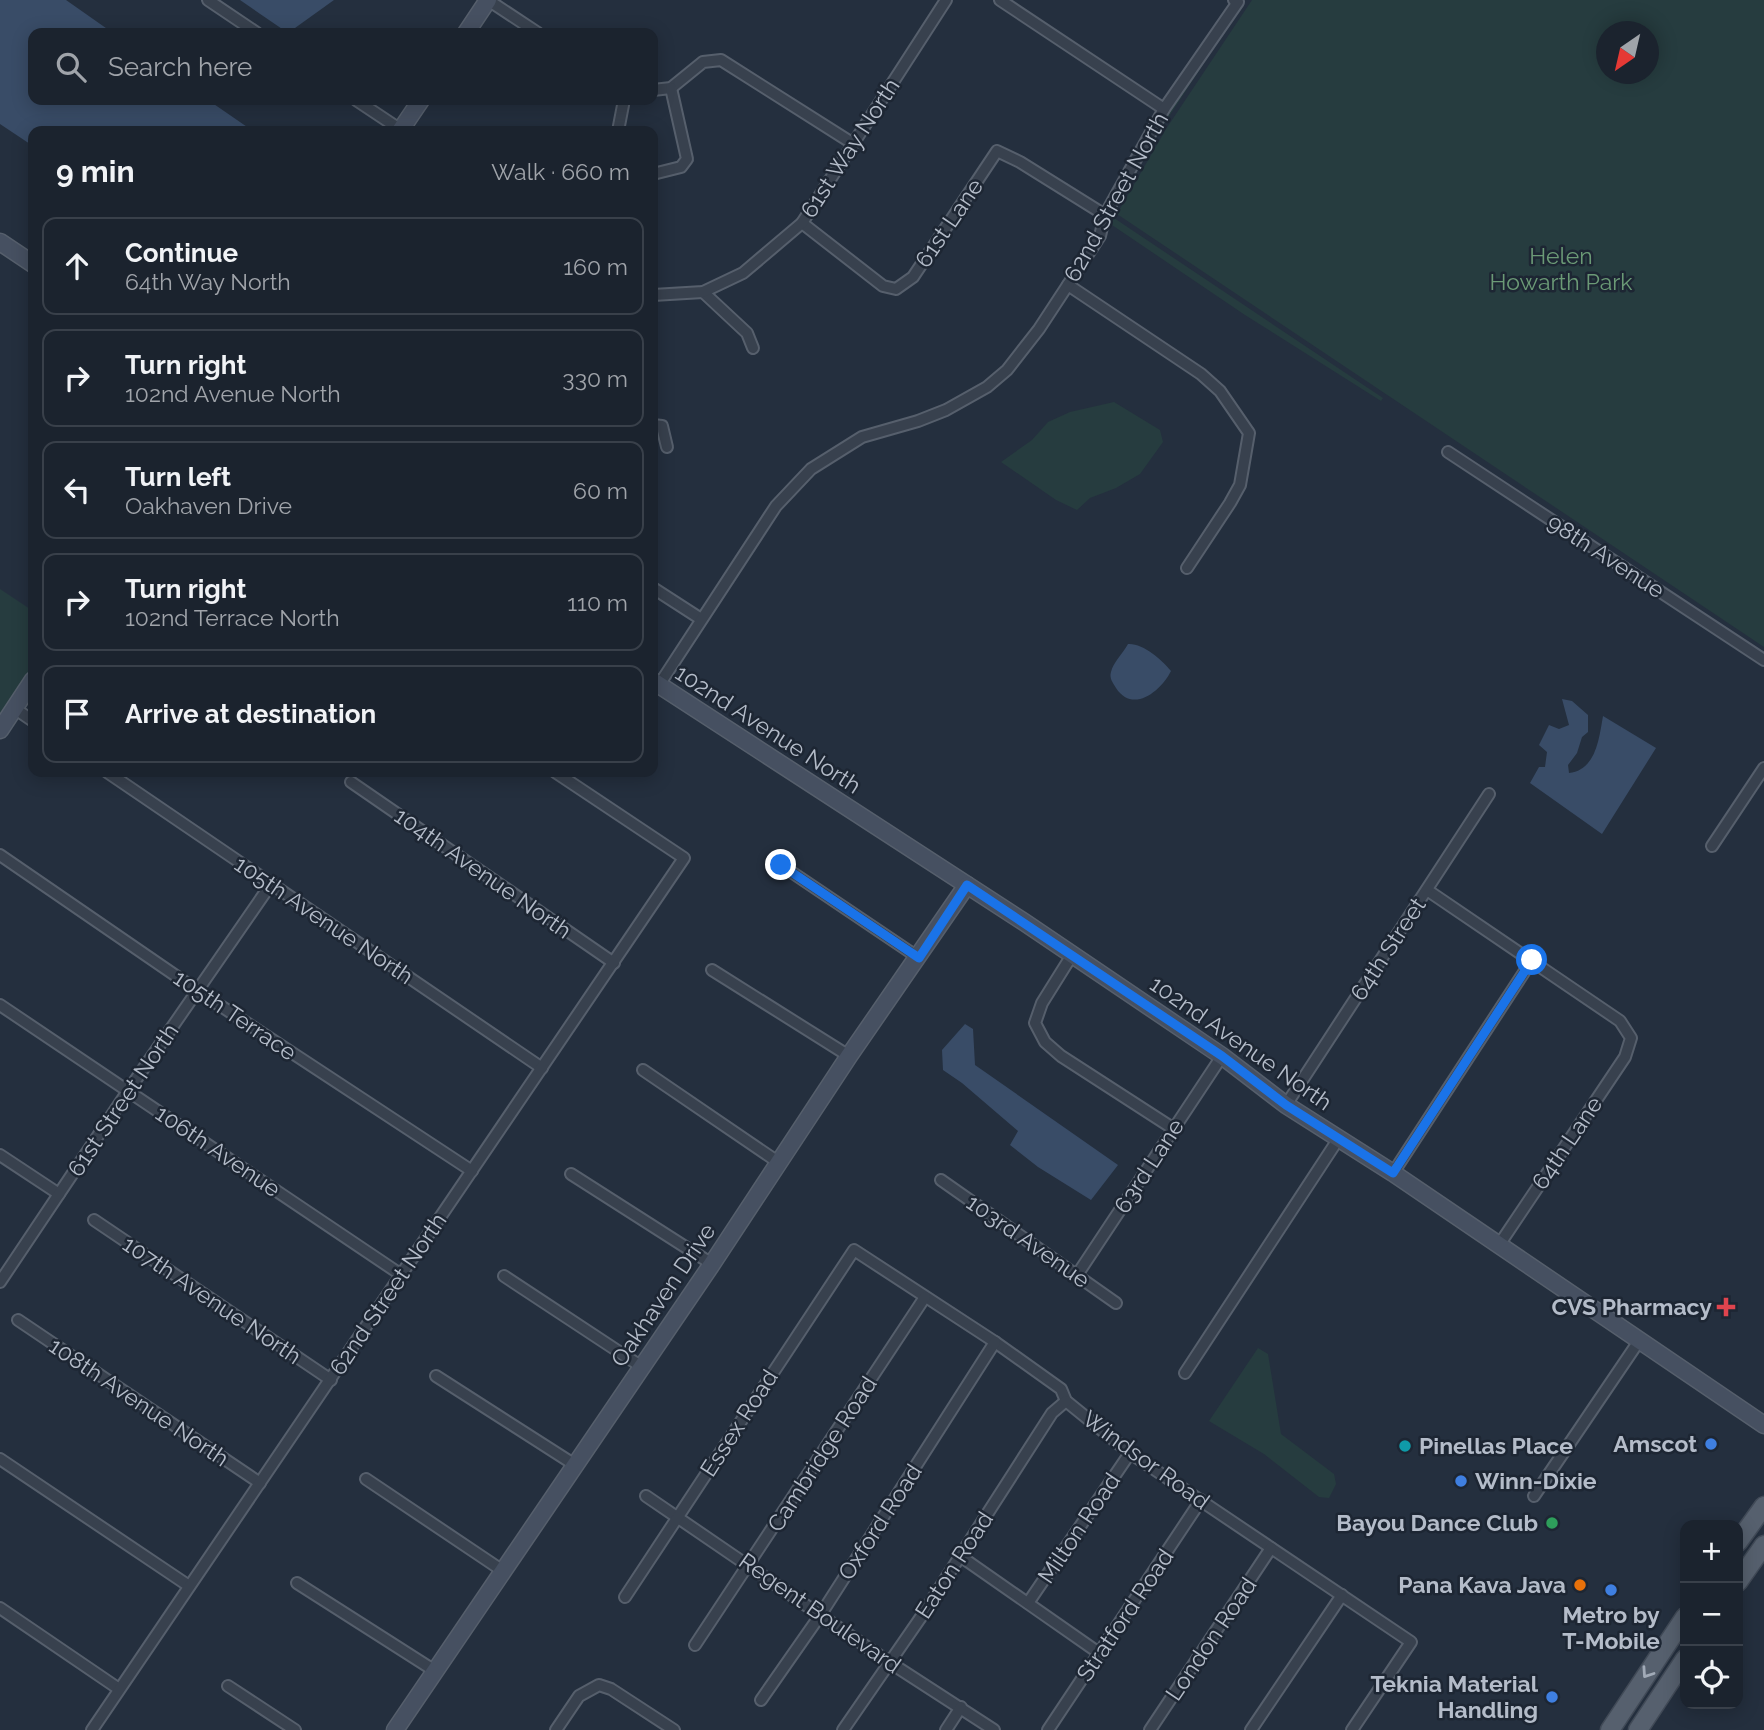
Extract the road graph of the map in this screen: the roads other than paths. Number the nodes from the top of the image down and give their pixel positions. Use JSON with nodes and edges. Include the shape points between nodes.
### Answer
{"nodes":[{"id":1,"x":208,"y":0,"type":"edge"},
{"id":2,"x":488,"y":0,"type":"edge"},
{"id":3,"x":946,"y":0,"type":"edge"},
{"id":4,"x":1000,"y":0,"type":"edge"},
{"id":5,"x":1236,"y":1,"type":"edge"},
{"id":6,"x":250,"y":28,"type":"edge"},
{"id":7,"x":469,"y":28,"type":"edge"},
{"id":8,"x":530,"y":28,"type":"edge"},
{"id":9,"x":671,"y":88,"type":"junction"},
{"id":10,"x":658,"y":89,"type":"edge"},
{"id":11,"x":363,"y":105,"type":"edge"},
{"id":12,"x":418,"y":105,"type":"edge"},
{"id":13,"x":623,"y":105,"type":"edge"},
{"id":14,"x":1164,"y":109,"type":"junction"},
{"id":15,"x":394,"y":126,"type":"edge"},
{"id":16,"x":404,"y":126,"type":"edge"},
{"id":17,"x":619,"y":126,"type":"edge"},
{"id":18,"x":852,"y":143,"type":"junction"},
{"id":19,"x":658,"y":173,"type":"edge"},
{"id":20,"x":1105,"y":215,"type":"junction"},
{"id":21,"x":802,"y":223,"type":"junction"},
{"id":22,"x":0,"y":242,"type":"edge"},
{"id":23,"x":28,"y":261,"type":"edge"},
{"id":24,"x":1068,"y":285,"type":"junction"},
{"id":25,"x":703,"y":292,"type":"junction"},
{"id":26,"x":658,"y":295,"type":"edge"},
{"id":27,"x":753,"y":348,"type":"dead end"},
{"id":28,"x":658,"y":425,"type":"edge"},
{"id":29,"x":667,"y":447,"type":"dead end"},
{"id":30,"x":1448,"y":452,"type":"dead end"},
{"id":31,"x":1186,"y":568,"type":"dead end"},
{"id":32,"x":658,"y":591,"type":"edge"},
{"id":33,"x":701,"y":619,"type":"junction"},
{"id":34,"x":1764,"y":660,"type":"edge"},
{"id":35,"x":658,"y":680,"type":"edge"},
{"id":36,"x":658,"y":684,"type":"edge"},
{"id":37,"x":28,"y":687,"type":"edge"},
{"id":38,"x":14,"y":708,"type":"junction"},
{"id":39,"x":28,"y":718,"type":"edge"},
{"id":40,"x":0,"y":730,"type":"edge"},
{"id":41,"x":1764,"y":768,"type":"edge"},
{"id":42,"x":114,"y":777,"type":"edge"},
{"id":43,"x":562,"y":777,"type":"edge"},
{"id":44,"x":351,"y":782,"type":"dead end"},
{"id":45,"x":1489,"y":794,"type":"dead end"},
{"id":46,"x":1712,"y":846,"type":"dead end"},
{"id":47,"x":0,"y":855,"type":"edge"},
{"id":48,"x":781,"y":865,"type":"dead end"},
{"id":49,"x":271,"y":884,"type":"junction"},
{"id":50,"x":967,"y":885,"type":"junction"},
{"id":51,"x":1427,"y":890,"type":"junction"},
{"id":52,"x":1072,"y":955,"type":"junction"},
{"id":53,"x":919,"y":958,"type":"junction"},
{"id":54,"x":1532,"y":960,"type":"junction"},
{"id":55,"x":614,"y":963,"type":"junction"},
{"id":56,"x":712,"y":970,"type":"dead end"},
{"id":57,"x":198,"y":991,"type":"junction"},
{"id":58,"x":0,"y":1005,"type":"edge"},
{"id":59,"x":849,"y":1056,"type":"junction"},
{"id":60,"x":1222,"y":1056,"type":"junction"},
{"id":61,"x":542,"y":1068,"type":"junction"},
{"id":62,"x":643,"y":1070,"type":"dead end"},
{"id":63,"x":128,"y":1091,"type":"junction"},
{"id":64,"x":1286,"y":1105,"type":"junction"},
{"id":65,"x":1174,"y":1129,"type":"junction"},
{"id":66,"x":1339,"y":1138,"type":"junction"},
{"id":67,"x":0,"y":1155,"type":"edge"},
{"id":68,"x":778,"y":1162,"type":"junction"},
{"id":69,"x":471,"y":1171,"type":"junction"},
{"id":70,"x":1393,"y":1173,"type":"junction"},
{"id":71,"x":570,"y":1174,"type":"dead end"},
{"id":72,"x":941,"y":1180,"type":"dead end"},
{"id":73,"x":59,"y":1194,"type":"junction"},
{"id":74,"x":94,"y":1220,"type":"dead end"},
{"id":75,"x":1499,"y":1245,"type":"junction"},
{"id":76,"x":853,"y":1250,"type":"joint"},
{"id":77,"x":712,"y":1264,"type":"junction"},
{"id":78,"x":400,"y":1274,"type":"junction"},
{"id":79,"x":1077,"y":1275,"type":"junction"},
{"id":80,"x":504,"y":1276,"type":"dead end"},
{"id":81,"x":0,"y":1282,"type":"edge"},
{"id":82,"x":925,"y":1297,"type":"junction"},
{"id":83,"x":1116,"y":1303,"type":"dead end"},
{"id":84,"x":18,"y":1320,"type":"dead end"},
{"id":85,"x":1639,"y":1341,"type":"junction"},
{"id":86,"x":995,"y":1342,"type":"junction"},
{"id":87,"x":642,"y":1367,"type":"junction"},
{"id":88,"x":1185,"y":1373,"type":"dead end"},
{"id":89,"x":436,"y":1376,"type":"dead end"},
{"id":90,"x":331,"y":1380,"type":"junction"},
{"id":91,"x":1066,"y":1401,"type":"junction"},
{"id":92,"x":1764,"y":1424,"type":"edge"},
{"id":93,"x":1130,"y":1452,"type":"junction"},
{"id":94,"x":0,"y":1459,"type":"edge"},
{"id":95,"x":575,"y":1465,"type":"junction"},
{"id":96,"x":366,"y":1479,"type":"dead end"},
{"id":97,"x":260,"y":1483,"type":"junction"},
{"id":98,"x":646,"y":1496,"type":"dead end"},
{"id":99,"x":1534,"y":1496,"type":"dead end"},
{"id":100,"x":1201,"y":1500,"type":"junction"},
{"id":101,"x":1764,"y":1506,"type":"edge"},
{"id":102,"x":678,"y":1516,"type":"junction"},
{"id":103,"x":1743,"y":1535,"type":"edge"},
{"id":104,"x":1764,"y":1545,"type":"edge"},
{"id":105,"x":1271,"y":1548,"type":"junction"},
{"id":106,"x":960,"y":1556,"type":"junction"},
{"id":107,"x":750,"y":1565,"type":"junction"},
{"id":108,"x":503,"y":1571,"type":"junction"},
{"id":109,"x":1743,"y":1575,"type":"edge"},
{"id":110,"x":297,"y":1583,"type":"dead end"},
{"id":111,"x":190,"y":1586,"type":"junction"},
{"id":112,"x":1342,"y":1595,"type":"junction"},
{"id":113,"x":625,"y":1597,"type":"dead end"},
{"id":114,"x":1028,"y":1603,"type":"junction"},
{"id":115,"x":0,"y":1608,"type":"edge"},
{"id":116,"x":821,"y":1614,"type":"junction"},
{"id":117,"x":1680,"y":1624,"type":"edge"},
{"id":118,"x":695,"y":1645,"type":"dead end"},
{"id":119,"x":1099,"y":1653,"type":"junction"},
{"id":120,"x":889,"y":1662,"type":"junction"},
{"id":121,"x":1680,"y":1667,"type":"edge"},
{"id":122,"x":435,"y":1671,"type":"junction"},
{"id":123,"x":229,"y":1686,"type":"dead end"},
{"id":124,"x":119,"y":1689,"type":"junction"},
{"id":125,"x":761,"y":1700,"type":"dead end"},
{"id":126,"x":961,"y":1707,"type":"junction"},
{"id":127,"x":92,"y":1730,"type":"edge"},
{"id":128,"x":295,"y":1730,"type":"edge"},
{"id":129,"x":395,"y":1730,"type":"edge"},
{"id":130,"x":556,"y":1730,"type":"edge"},
{"id":131,"x":674,"y":1730,"type":"edge"},
{"id":132,"x":843,"y":1730,"type":"edge"},
{"id":133,"x":946,"y":1730,"type":"edge"},
{"id":134,"x":994,"y":1730,"type":"edge"},
{"id":135,"x":1048,"y":1730,"type":"edge"},
{"id":136,"x":1150,"y":1730,"type":"edge"},
{"id":137,"x":1251,"y":1730,"type":"edge"},
{"id":138,"x":1352,"y":1730,"type":"edge"},
{"id":139,"x":1609,"y":1730,"type":"edge"},
{"id":140,"x":1638,"y":1730,"type":"edge"}],
"edges":[{"from":1,"to":6,"type":"street"},
{"from":2,"to":7,"type":"street"},
{"from":2,"to":8,"type":"street"},
{"from":3,"to":18,"type":"street","name":"61st Way North"},
{"from":4,"to":14,"type":"street"},
{"from":5,"to":14,"type":"street","name":"62nd Street North"},
{"from":9,"to":10,"type":"street"},
{"from":9,"to":18,"type":"street","via":[[703,62],[722,60]]},
{"from":9,"to":19,"type":"street","via":[[687,159],[681,167]]},
{"from":11,"to":15,"type":"street"},
{"from":12,"to":16,"type":"street"},
{"from":13,"to":17,"type":"street"},
{"from":14,"to":20,"type":"street","name":"62nd Street North"},
{"from":18,"to":21,"type":"street","name":"61st Way North"},
{"from":20,"to":21,"type":"street","name":"61st Lane","via":[[997,151],[913,277],[896,289],[883,286]]},
{"from":20,"to":24,"type":"street","name":"62nd Street North","via":[[1100,236]]},
{"from":21,"to":25,"type":"street","name":"61st Way North","via":[[743,273]]},
{"from":22,"to":23,"type":"street"},
{"from":24,"to":31,"type":"street","via":[[1202,374],[1249,433],[1240,485]]},
{"from":24,"to":33,"type":"street","name":"62nd Street North","via":[[1007,370],[987,387],[946,411],[862,437],[811,469],[776,506]]},
{"from":25,"to":26,"type":"street","name":"61st Way North"},
{"from":25,"to":27,"type":"street","via":[[747,332]]},
{"from":28,"to":29,"type":"street","via":[[662,425]]},
{"from":30,"to":34,"type":"street","name":"98th Avenue"},
{"from":32,"to":33,"type":"street"},
{"from":33,"to":35,"type":"street","name":"62nd Street North"},
{"from":36,"to":50,"type":"street","name":"102nd Avenue North"},
{"from":37,"to":38,"type":"street"},
{"from":38,"to":39,"type":"street"},
{"from":38,"to":40,"type":"street"},
{"from":41,"to":46,"type":"street"},
{"from":42,"to":49,"type":"street","name":"105th Avenue North"},
{"from":43,"to":55,"type":"street","name":"62nd Street North","via":[[684,858]]},
{"from":44,"to":55,"type":"street","name":"104th Avenue North"},
{"from":45,"to":51,"type":"street","name":"64th Street"},
{"from":47,"to":57,"type":"street","name":"105th Terrace"},
{"from":48,"to":53,"type":"street"},
{"from":49,"to":57,"type":"street","name":"61st Street North"},
{"from":49,"to":61,"type":"street","name":"105th Avenue North"},
{"from":50,"to":52,"type":"street","name":"102nd Avenue North"},
{"from":50,"to":53,"type":"street","name":"Oakhaven Drive"},
{"from":51,"to":54,"type":"street"},
{"from":51,"to":64,"type":"street","name":"64th Street"},
{"from":52,"to":60,"type":"street","name":"102nd Avenue North"},
{"from":52,"to":65,"type":"street","via":[[1035,1023],[1045,1042]]},
{"from":53,"to":59,"type":"street","name":"Oakhaven Drive"},
{"from":54,"to":70,"type":"street"},
{"from":54,"to":75,"type":"street","name":"64th Lane","via":[[1620,1021],[1631,1038],[1625,1057]]},
{"from":55,"to":61,"type":"street","name":"62nd Street North"},
{"from":56,"to":59,"type":"street"},
{"from":57,"to":63,"type":"street","name":"61st Street North"},
{"from":57,"to":69,"type":"street","name":"105th Terrace"},
{"from":58,"to":63,"type":"street","name":"106th Avenue"},
{"from":59,"to":68,"type":"street","name":"Oakhaven Drive"},
{"from":60,"to":64,"type":"street","name":"102nd Avenue North"},
{"from":60,"to":65,"type":"street","name":"63rd Lane"},
{"from":61,"to":69,"type":"street","name":"62nd Street North"},
{"from":62,"to":68,"type":"street"},
{"from":63,"to":73,"type":"street","name":"61st Street North"},
{"from":63,"to":78,"type":"street","name":"106th Avenue"},
{"from":64,"to":66,"type":"street","name":"102nd Avenue North"},
{"from":65,"to":79,"type":"street","name":"63rd Lane"},
{"from":66,"to":70,"type":"street","name":"102nd Avenue North"},
{"from":66,"to":88,"type":"street"},
{"from":67,"to":73,"type":"street"},
{"from":68,"to":77,"type":"street","name":"Oakhaven Drive"},
{"from":69,"to":78,"type":"street","name":"62nd Street North"},
{"from":70,"to":75,"type":"street","name":"102nd Avenue North"},
{"from":71,"to":77,"type":"street"},
{"from":72,"to":79,"type":"street","name":"103rd Avenue"},
{"from":73,"to":81,"type":"street","name":"61st Street North"},
{"from":74,"to":90,"type":"street","name":"107th Avenue North"},
{"from":75,"to":85,"type":"street","name":"102nd Avenue North"},
{"from":76,"to":82,"type":"street","name":"Windsor Road"},
{"from":76,"to":102,"type":"street","name":"Essex Road"},
{"from":77,"to":87,"type":"street","name":"Oakhaven Drive"},
{"from":78,"to":90,"type":"street","name":"62nd Street North"},
{"from":79,"to":83,"type":"street","name":"103rd Avenue"},
{"from":80,"to":87,"type":"street"},
{"from":82,"to":86,"type":"street","name":"Windsor Road"},
{"from":82,"to":107,"type":"street","name":"Cambridge Road"},
{"from":84,"to":97,"type":"street","name":"108th Avenue North"},
{"from":85,"to":92,"type":"street","name":"102nd Avenue North"},
{"from":85,"to":99,"type":"street"},
{"from":86,"to":91,"type":"street","name":"Windsor Road","via":[[1061,1389]]},
{"from":86,"to":116,"type":"street","name":"Oxford Road"},
{"from":87,"to":95,"type":"street","name":"Oakhaven Drive"},
{"from":89,"to":95,"type":"street"},
{"from":90,"to":97,"type":"street","name":"62nd Street North"},
{"from":91,"to":93,"type":"street","name":"Windsor Road"},
{"from":91,"to":106,"type":"street","name":"Eaton Road","via":[[1052,1413]]},
{"from":93,"to":100,"type":"street","name":"Windsor Road"},
{"from":93,"to":114,"type":"street","name":"Milton Road"},
{"from":94,"to":111,"type":"street"},
{"from":95,"to":108,"type":"street","name":"Oakhaven Drive"},
{"from":96,"to":108,"type":"street"},
{"from":97,"to":111,"type":"street","name":"62nd Street North"},
{"from":98,"to":102,"type":"street","name":"Regent Boulevard"},
{"from":100,"to":105,"type":"street","name":"Windsor Road"},
{"from":100,"to":119,"type":"street","name":"Stratford Road"},
{"from":101,"to":103,"type":"main road"},
{"from":102,"to":107,"type":"street","name":"Regent Boulevard"},
{"from":102,"to":113,"type":"street","name":"Essex Road"},
{"from":104,"to":109,"type":"main road"},
{"from":105,"to":112,"type":"street","name":"Windsor Road"},
{"from":105,"to":136,"type":"street","name":"London Road"},
{"from":106,"to":114,"type":"street"},
{"from":106,"to":120,"type":"street","name":"Eaton Road"},
{"from":107,"to":116,"type":"street","name":"Regent Boulevard"},
{"from":107,"to":118,"type":"street","name":"Cambridge Road"},
{"from":108,"to":122,"type":"street","name":"Oakhaven Drive"},
{"from":110,"to":122,"type":"street"},
{"from":111,"to":124,"type":"street","name":"62nd Street North"},
{"from":112,"to":137,"type":"street"},
{"from":112,"to":138,"type":"street","name":"Windsor Road","via":[[1411,1642]]},
{"from":114,"to":119,"type":"street"},
{"from":115,"to":124,"type":"street"},
{"from":116,"to":120,"type":"street","name":"Regent Boulevard"},
{"from":116,"to":125,"type":"street","name":"Oxford Road"},
{"from":117,"to":139,"type":"main road","one_way":true},
{"from":119,"to":135,"type":"street","name":"Stratford Road"},
{"from":120,"to":126,"type":"street","name":"Regent Boulevard"},
{"from":120,"to":132,"type":"street","name":"Eaton Road"},
{"from":121,"to":140,"type":"main road"},
{"from":122,"to":129,"type":"street","name":"Oakhaven Drive"},
{"from":123,"to":128,"type":"street"},
{"from":124,"to":127,"type":"street","name":"62nd Street North"},
{"from":126,"to":133,"type":"street"},
{"from":126,"to":134,"type":"street","name":"Regent Boulevard"},
{"from":130,"to":131,"type":"street","via":[[579,1696],[600,1685]]}]}
